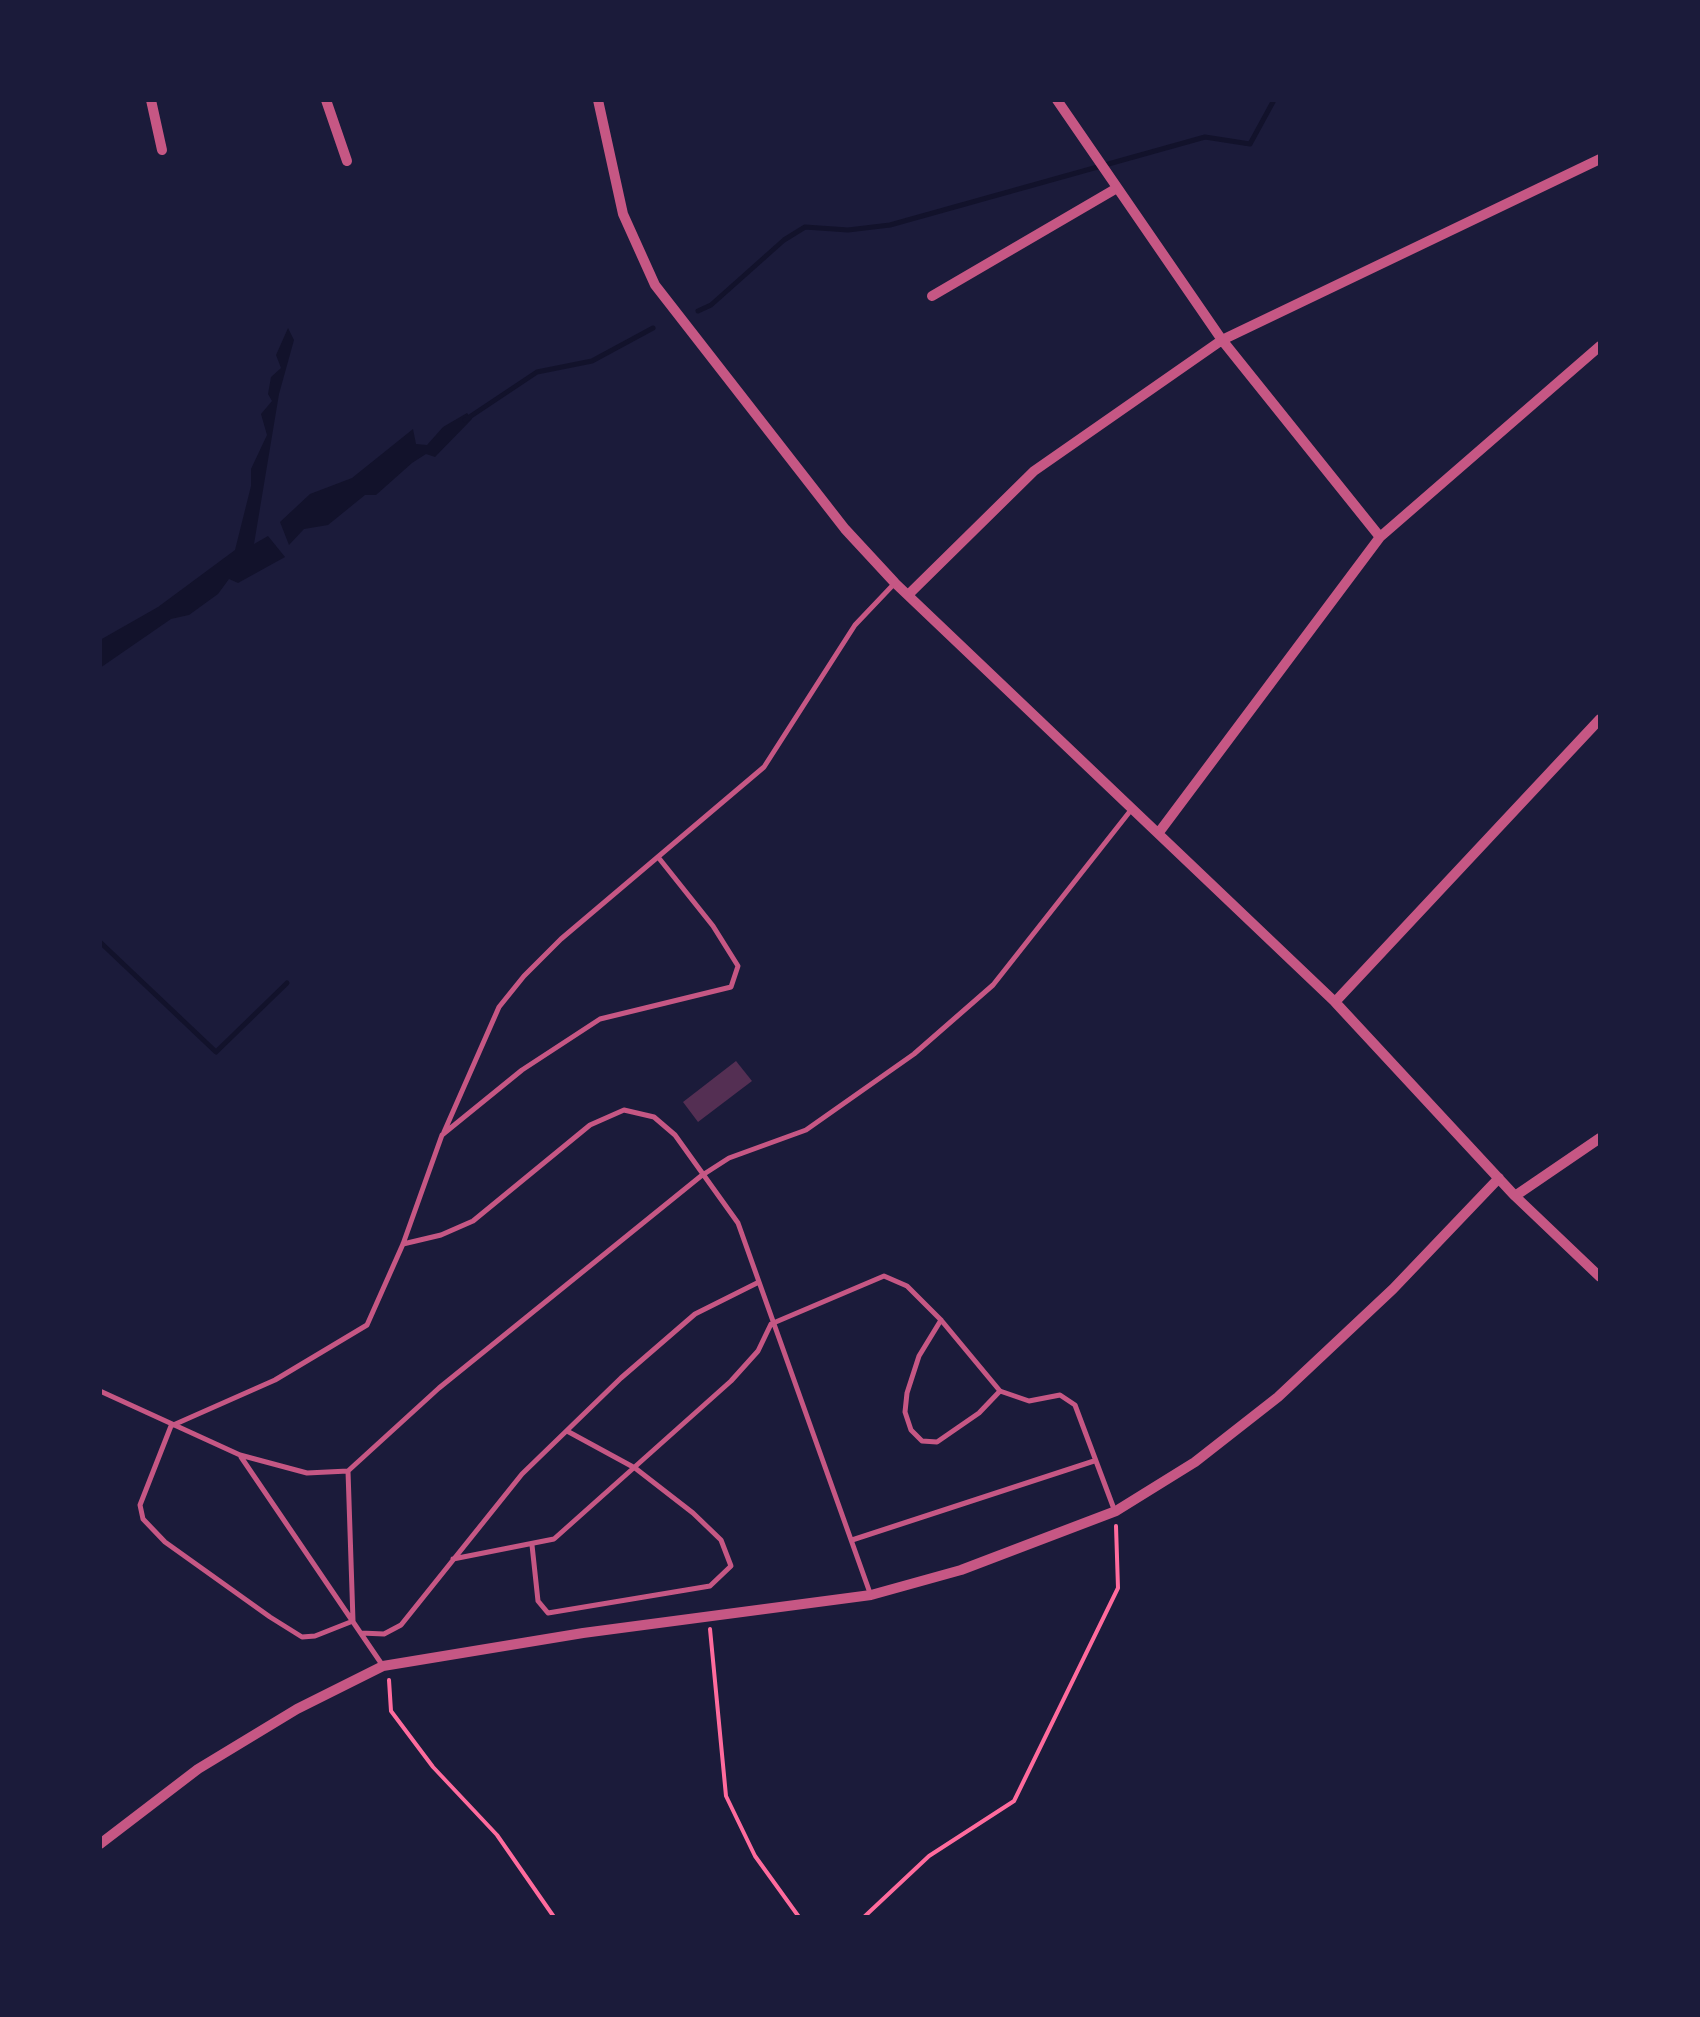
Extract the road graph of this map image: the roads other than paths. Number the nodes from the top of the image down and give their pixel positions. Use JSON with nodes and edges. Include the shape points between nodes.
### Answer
{"nodes":[{"id":1,"x":151,"y":100,"type":"edge"},
{"id":2,"x":326,"y":100,"type":"edge"},
{"id":3,"x":598,"y":100,"type":"edge"},
{"id":4,"x":1057,"y":100,"type":"edge"},
{"id":5,"x":162,"y":150,"type":"dead end"},
{"id":6,"x":1600,"y":159,"type":"edge"},
{"id":7,"x":347,"y":161,"type":"dead end"},
{"id":8,"x":1117,"y":188,"type":"junction"},
{"id":9,"x":932,"y":296,"type":"dead end"},
{"id":10,"x":1222,"y":340,"type":"junction"},
{"id":11,"x":1600,"y":346,"type":"edge"},
{"id":12,"x":1380,"y":537,"type":"junction"},
{"id":13,"x":895,"y":582,"type":"junction"},
{"id":14,"x":908,"y":595,"type":"junction"},
{"id":15,"x":1600,"y":719,"type":"edge"},
{"id":16,"x":1133,"y":808,"type":"junction"},
{"id":17,"x":1160,"y":831,"type":"junction"},
{"id":18,"x":658,"y":857,"type":"junction"},
{"id":19,"x":1335,"y":1002,"type":"junction"},
{"id":20,"x":442,"y":1135,"type":"junction"},
{"id":21,"x":1600,"y":1138,"type":"edge"},
{"id":22,"x":701,"y":1176,"type":"junction"},
{"id":23,"x":1499,"y":1178,"type":"junction"},
{"id":24,"x":1515,"y":1196,"type":"junction"},
{"id":25,"x":403,"y":1244,"type":"junction"},
{"id":26,"x":1600,"y":1277,"type":"edge"},
{"id":27,"x":758,"y":1283,"type":"junction"},
{"id":28,"x":941,"y":1320,"type":"junction"},
{"id":29,"x":771,"y":1324,"type":"junction"},
{"id":30,"x":100,"y":1391,"type":"edge"},
{"id":31,"x":1000,"y":1391,"type":"junction"},
{"id":32,"x":171,"y":1426,"type":"junction"},
{"id":33,"x":568,"y":1431,"type":"junction"},
{"id":34,"x":240,"y":1455,"type":"junction"},
{"id":35,"x":1094,"y":1460,"type":"junction"},
{"id":36,"x":635,"y":1468,"type":"junction"},
{"id":37,"x":348,"y":1471,"type":"junction"},
{"id":38,"x":1116,"y":1512,"type":"junction"},
{"id":39,"x":852,"y":1540,"type":"junction"},
{"id":40,"x":532,"y":1545,"type":"junction"},
{"id":41,"x":453,"y":1559,"type":"junction"},
{"id":42,"x":871,"y":1595,"type":"junction"},
{"id":43,"x":353,"y":1621,"type":"junction"},
{"id":44,"x":360,"y":1633,"type":"junction"},
{"id":45,"x":383,"y":1666,"type":"junction"},
{"id":46,"x":100,"y":1844,"type":"edge"}],
"edges":[{"from":1,"to":5,"type":"street"},
{"from":2,"to":7,"type":"street"},
{"from":3,"to":13,"type":"street","via":[[624,214],[654,285],[762,428]]},
{"from":4,"to":8,"type":"street"},
{"from":6,"to":10,"type":"street"},
{"from":8,"to":9,"type":"street"},
{"from":8,"to":10,"type":"street"},
{"from":10,"to":12,"type":"street"},
{"from":10,"to":14,"type":"street","via":[[1034,470]]},
{"from":11,"to":12,"type":"street"},
{"from":12,"to":17,"type":"street"},
{"from":13,"to":14,"type":"street"},
{"from":13,"to":18,"type":"lane","via":[[856,625],[764,767]]},
{"from":14,"to":16,"type":"street"},
{"from":15,"to":19,"type":"street"},
{"from":16,"to":17,"type":"street"},
{"from":16,"to":22,"type":"lane","via":[[993,985],[914,1054],[806,1130],[729,1158]]},
{"from":17,"to":19,"type":"street"},
{"from":18,"to":20,"type":"lane","via":[[561,938],[499,1007]]},
{"from":18,"to":20,"type":"lane","via":[[738,966],[732,987],[600,1019],[522,1070]]},
{"from":19,"to":23,"type":"street"},
{"from":20,"to":25,"type":"lane"},
{"from":21,"to":24,"type":"street"},
{"from":22,"to":25,"type":"lane","via":[[675,1135],[654,1117],[624,1110],[590,1125],[472,1220]]},
{"from":22,"to":27,"type":"lane","via":[[738,1222]]},
{"from":22,"to":37,"type":"lane"},
{"from":23,"to":24,"type":"street"},
{"from":23,"to":38,"type":"street","via":[[1278,1397]]},
{"from":24,"to":26,"type":"street"},
{"from":25,"to":32,"type":"lane","via":[[368,1325],[275,1380]]},
{"from":27,"to":29,"type":"lane"},
{"from":27,"to":33,"type":"lane","via":[[695,1314]]},
{"from":28,"to":29,"type":"lane","via":[[906,1286],[884,1276]]},
{"from":28,"to":31,"type":"lane"},
{"from":28,"to":31,"type":"lane","via":[[907,1393],[911,1430],[922,1441],[937,1442]]},
{"from":29,"to":36,"type":"lane","via":[[731,1381]]},
{"from":29,"to":39,"type":"lane"},
{"from":30,"to":32,"type":"lane"},
{"from":31,"to":35,"type":"lane","via":[[1029,1401],[1060,1395],[1075,1405]]},
{"from":32,"to":34,"type":"lane"},
{"from":32,"to":43,"type":"lane","via":[[140,1505],[149,1530],[302,1638]]},
{"from":33,"to":36,"type":"lane"},
{"from":33,"to":41,"type":"lane","via":[[522,1474]]},
{"from":34,"to":37,"type":"lane","via":[[307,1473]]},
{"from":34,"to":43,"type":"lane"},
{"from":35,"to":38,"type":"lane"},
{"from":35,"to":39,"type":"lane"},
{"from":36,"to":40,"type":"lane","via":[[554,1540]]},
{"from":36,"to":40,"type":"lane","via":[[721,1540],[731,1566],[710,1586],[548,1612],[538,1601]]},
{"from":37,"to":43,"type":"lane"},
{"from":38,"to":42,"type":"street","via":[[961,1570]]},
{"from":39,"to":42,"type":"lane"},
{"from":40,"to":41,"type":"lane"},
{"from":41,"to":44,"type":"lane","via":[[401,1626],[384,1634]]},
{"from":42,"to":45,"type":"street"},
{"from":43,"to":44,"type":"lane"},
{"from":44,"to":45,"type":"lane"},
{"from":45,"to":46,"type":"street","via":[[198,1769]]}]}
